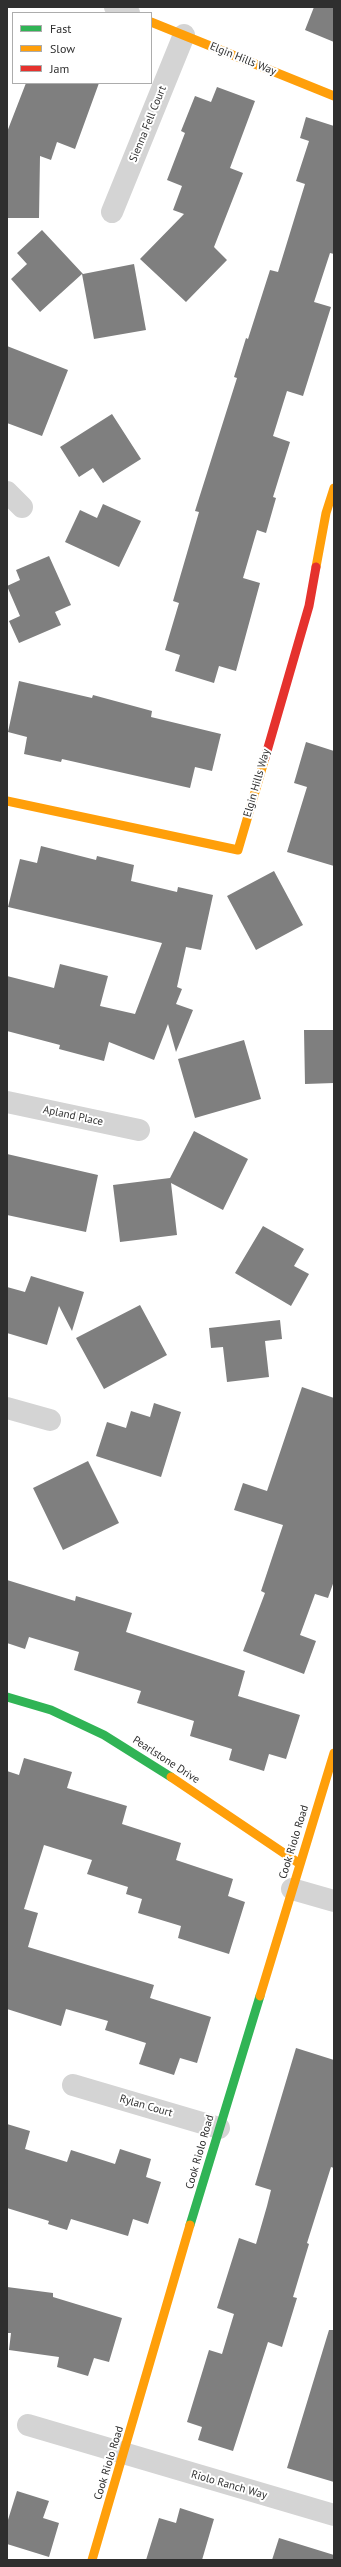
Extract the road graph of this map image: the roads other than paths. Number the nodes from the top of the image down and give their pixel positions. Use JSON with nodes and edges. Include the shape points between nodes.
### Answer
{"nodes":[{"id":1,"x":115,"y":7,"type":"edge"},
{"id":2,"x":128,"y":12,"type":"edge"},
{"id":3,"x":152,"y":22,"type":"edge"},
{"id":4,"x":184,"y":35,"type":"junction"},
{"id":5,"x":334,"y":96,"type":"edge"},
{"id":6,"x":112,"y":212,"type":"dead end"},
{"id":7,"x":334,"y":488,"type":"edge"},
{"id":8,"x":7,"y":801,"type":"edge"},
{"id":9,"x":7,"y":1102,"type":"edge"},
{"id":10,"x":139,"y":1130,"type":"dead end"},
{"id":11,"x":7,"y":1408,"type":"edge"},
{"id":12,"x":50,"y":1420,"type":"dead end"},
{"id":13,"x":7,"y":1697,"type":"edge"},
{"id":14,"x":334,"y":1753,"type":"edge"},
{"id":15,"x":300,"y":1864,"type":"junction"},
{"id":16,"x":292,"y":1889,"type":"junction"},
{"id":17,"x":334,"y":1901,"type":"edge"},
{"id":18,"x":74,"y":2085,"type":"dead end"},
{"id":19,"x":219,"y":2128,"type":"junction"},
{"id":20,"x":28,"y":2425,"type":"dead end"},
{"id":21,"x":125,"y":2454,"type":"junction"},
{"id":22,"x":334,"y":2515,"type":"edge"},
{"id":23,"x":92,"y":2560,"type":"edge"}],
"edges":[{"from":1,"to":2,"type":"street"},
{"from":3,"to":4,"type":"street","name":"Elgin Hills Way"},
{"from":4,"to":5,"type":"street","name":"Elgin Hills Way"},
{"from":4,"to":6,"type":"street","name":"Sienna Fell Court"},
{"from":7,"to":8,"type":"street","name":"Elgin Hills Way","via":[[326,513],[309,606],[238,850]]},
{"from":9,"to":10,"type":"street","name":"Apland Place"},
{"from":11,"to":12,"type":"street"},
{"from":13,"to":15,"type":"street","name":"Pearlstone Drive","via":[[51,1710],[104,1735],[168,1774]]},
{"from":14,"to":15,"type":"street","name":"Cook Riolo Road"},
{"from":15,"to":16,"type":"street","name":"Cook Riolo Road"},
{"from":16,"to":17,"type":"street"},
{"from":16,"to":19,"type":"street","name":"Cook Riolo Road"},
{"from":18,"to":19,"type":"street","name":"Rylan Court"},
{"from":19,"to":21,"type":"street","name":"Cook Riolo Road"},
{"from":20,"to":21,"type":"street","name":"Riolo Ranch Way"},
{"from":21,"to":22,"type":"street","name":"Riolo Ranch Way"},
{"from":21,"to":23,"type":"street","name":"Cook Riolo Road"}]}
